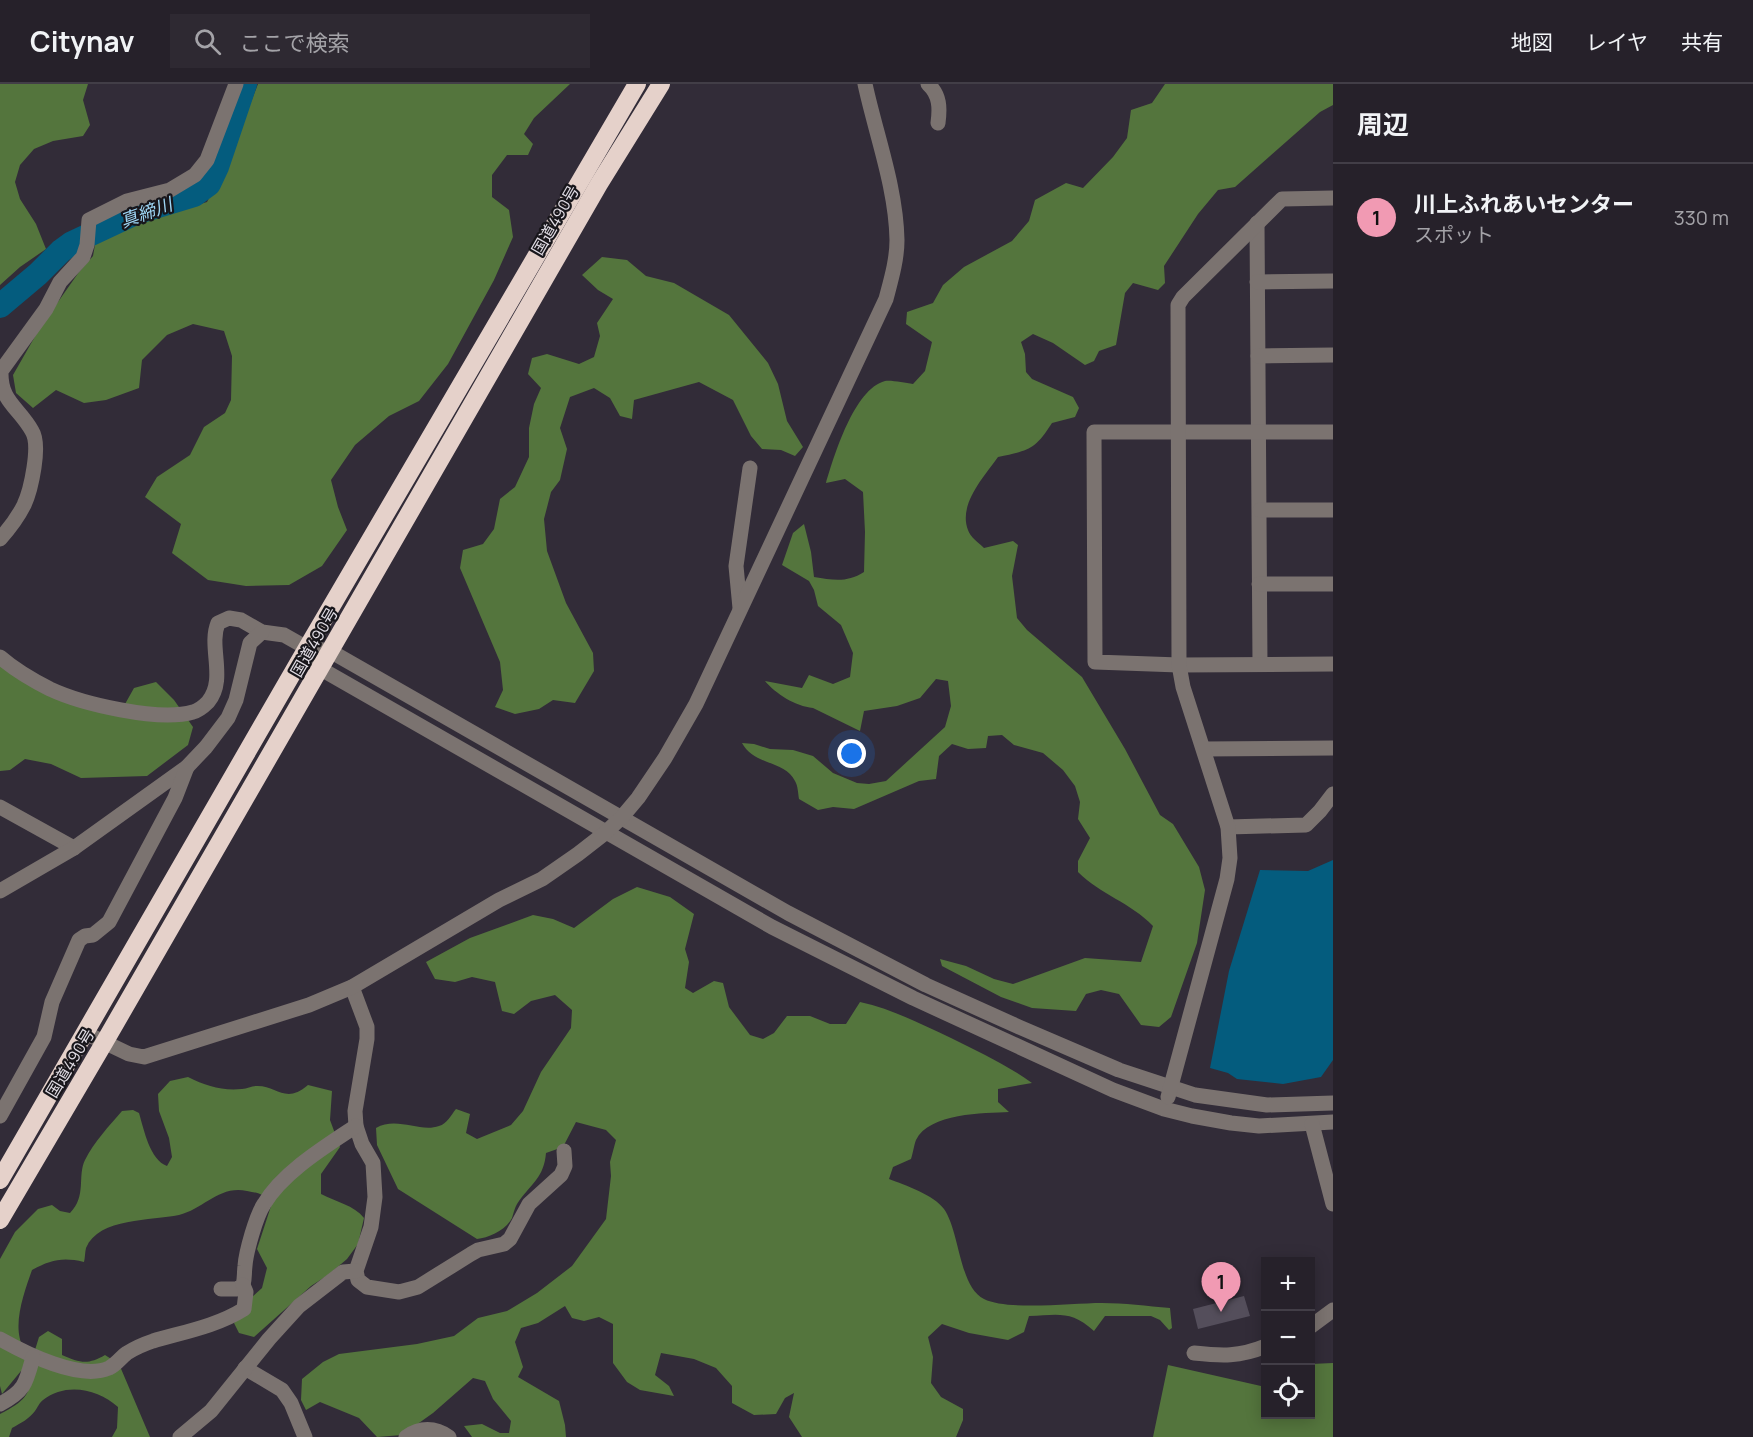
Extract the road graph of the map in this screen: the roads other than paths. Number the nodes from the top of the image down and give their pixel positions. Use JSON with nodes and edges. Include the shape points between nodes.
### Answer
{"nodes":[{"id":1,"x":236,"y":84,"type":"edge"},
{"id":2,"x":637,"y":84,"type":"edge"},
{"id":3,"x":661,"y":84,"type":"edge"},
{"id":4,"x":865,"y":84,"type":"edge"},
{"id":5,"x":928,"y":84,"type":"edge"},
{"id":6,"x":938,"y":123,"type":"dead end"},
{"id":7,"x":1333,"y":198,"type":"edge"},
{"id":8,"x":1257,"y":223,"type":"junction"},
{"id":9,"x":1333,"y":281,"type":"edge"},
{"id":10,"x":1257,"y":282,"type":"junction"},
{"id":11,"x":1333,"y":355,"type":"edge"},
{"id":12,"x":1258,"y":356,"type":"junction"},
{"id":13,"x":1177,"y":431,"type":"junction"},
{"id":14,"x":1259,"y":432,"type":"junction"},
{"id":15,"x":1333,"y":432,"type":"edge"},
{"id":16,"x":750,"y":468,"type":"dead end"},
{"id":17,"x":1260,"y":510,"type":"junction"},
{"id":18,"x":1333,"y":510,"type":"edge"},
{"id":19,"x":0,"y":539,"type":"edge"},
{"id":20,"x":1259,"y":584,"type":"junction"},
{"id":21,"x":1333,"y":584,"type":"edge"},
{"id":22,"x":740,"y":608,"type":"junction"},
{"id":23,"x":262,"y":632,"type":"junction"},
{"id":24,"x":307,"y":648,"type":"junction"},
{"id":25,"x":330,"y":651,"type":"junction"},
{"id":26,"x":0,"y":657,"type":"edge"},
{"id":27,"x":1260,"y":664,"type":"junction"},
{"id":28,"x":1333,"y":664,"type":"edge"},
{"id":29,"x":1179,"y":665,"type":"junction"},
{"id":30,"x":321,"y":669,"type":"junction"},
{"id":31,"x":1333,"y":748,"type":"edge"},
{"id":32,"x":1204,"y":749,"type":"junction"},
{"id":33,"x":187,"y":767,"type":"junction"},
{"id":34,"x":1333,"y":794,"type":"edge"},
{"id":35,"x":0,"y":807,"type":"edge"},
{"id":36,"x":622,"y":817,"type":"junction"},
{"id":37,"x":1228,"y":827,"type":"junction"},
{"id":38,"x":605,"y":833,"type":"junction"},
{"id":39,"x":74,"y":848,"type":"junction"},
{"id":40,"x":0,"y":891,"type":"edge"},
{"id":41,"x":352,"y":987,"type":"junction"},
{"id":42,"x":85,"y":1033,"type":"junction"},
{"id":43,"x":104,"y":1043,"type":"junction"},
{"id":44,"x":1170,"y":1088,"type":"junction"},
{"id":45,"x":1333,"y":1103,"type":"edge"},
{"id":46,"x":1164,"y":1109,"type":"junction"},
{"id":47,"x":0,"y":1116,"type":"edge"},
{"id":48,"x":1333,"y":1122,"type":"edge"},
{"id":49,"x":1312,"y":1125,"type":"junction"},
{"id":50,"x":356,"y":1126,"type":"junction"},
{"id":51,"x":564,"y":1151,"type":"dead end"},
{"id":52,"x":2,"y":1169,"type":"edge"},
{"id":53,"x":1333,"y":1204,"type":"edge"},
{"id":54,"x":0,"y":1220,"type":"edge"},
{"id":55,"x":356,"y":1271,"type":"junction"},
{"id":56,"x":243,"y":1285,"type":"junction"},
{"id":57,"x":220,"y":1289,"type":"dead end"},
{"id":58,"x":1333,"y":1310,"type":"edge"},
{"id":59,"x":1315,"y":1324,"type":"edge"},
{"id":60,"x":0,"y":1339,"type":"edge"},
{"id":61,"x":1261,"y":1348,"type":"edge"},
{"id":62,"x":1194,"y":1353,"type":"dead end"},
{"id":63,"x":33,"y":1357,"type":"junction"},
{"id":64,"x":245,"y":1368,"type":"junction"},
{"id":65,"x":0,"y":1404,"type":"edge"},
{"id":66,"x":180,"y":1437,"type":"edge"},
{"id":67,"x":305,"y":1437,"type":"edge"},
{"id":68,"x":406,"y":1437,"type":"edge"},
{"id":69,"x":449,"y":1437,"type":"edge"}],
"edges":[{"from":1,"to":19,"type":"street","via":[[207,160],[195,175],[170,190],[127,201],[89,220],[83,256],[60,282],[46,309],[1,371],[5,398],[25,419],[37,445],[24,504]]},
{"from":2,"to":24,"type":"highway","name":"国道490号"},
{"from":3,"to":25,"type":"highway","name":"国道490号","via":[[599,184]]},
{"from":4,"to":22,"type":"street","via":[[891,191],[896,222],[895,263],[886,299]]},
{"from":5,"to":6,"type":"street","via":[[938,100]]},
{"from":7,"to":8,"type":"street","via":[[1282,199]]},
{"from":8,"to":10,"type":"street"},
{"from":8,"to":13,"type":"street","via":[[1178,304]]},
{"from":9,"to":10,"type":"street"},
{"from":10,"to":12,"type":"street"},
{"from":11,"to":12,"type":"street"},
{"from":12,"to":14,"type":"street"},
{"from":13,"to":14,"type":"street"},
{"from":13,"to":29,"type":"street"},
{"from":13,"to":29,"type":"street","via":[[1094,432],[1095,662]]},
{"from":14,"to":15,"type":"street"},
{"from":14,"to":17,"type":"street"},
{"from":16,"to":22,"type":"street","via":[[736,566]]},
{"from":17,"to":18,"type":"street"},
{"from":17,"to":20,"type":"street"},
{"from":20,"to":21,"type":"street"},
{"from":20,"to":27,"type":"street"},
{"from":22,"to":36,"type":"street","via":[[696,704],[665,758]]},
{"from":23,"to":24,"type":"street","via":[[284,635]]},
{"from":23,"to":26,"type":"street","via":[[241,620],[229,618],[218,623],[214,632],[216,684],[209,701],[195,712],[170,715],[92,704],[52,690]]},
{"from":23,"to":33,"type":"street","via":[[250,643],[228,718]]},
{"from":24,"to":25,"type":"street"},
{"from":24,"to":30,"type":"street"},
{"from":24,"to":42,"type":"highway","name":"国道490号"},
{"from":25,"to":30,"type":"highway","name":"国道490号"},
{"from":25,"to":36,"type":"street"},
{"from":27,"to":28,"type":"street"},
{"from":27,"to":29,"type":"street"},
{"from":29,"to":32,"type":"street"},
{"from":30,"to":38,"type":"street"},
{"from":30,"to":43,"type":"highway","name":"国道490号"},
{"from":31,"to":32,"type":"street"},
{"from":32,"to":37,"type":"street"},
{"from":33,"to":39,"type":"street"},
{"from":33,"to":47,"type":"street","via":[[176,798],[109,922],[93,936],[79,940],[52,1002],[44,1037]]},
{"from":34,"to":37,"type":"street","via":[[1306,825]]},
{"from":35,"to":39,"type":"street"},
{"from":36,"to":38,"type":"street"},
{"from":36,"to":44,"type":"street","via":[[788,913],[916,980],[1029,1032]]},
{"from":37,"to":44,"type":"street","via":[[1227,879]]},
{"from":38,"to":41,"type":"street","via":[[542,879]]},
{"from":38,"to":46,"type":"street","via":[[772,927],[892,988],[1113,1090]]},
{"from":39,"to":40,"type":"street"},
{"from":41,"to":43,"type":"street","via":[[309,1005],[144,1057]]},
{"from":41,"to":50,"type":"street","via":[[367,1027]]},
{"from":42,"to":43,"type":"street"},
{"from":42,"to":52,"type":"highway","name":"国道490号"},
{"from":43,"to":54,"type":"highway","name":"国道490号"},
{"from":44,"to":45,"type":"street","via":[[1267,1105]]},
{"from":44,"to":46,"type":"street"},
{"from":46,"to":49,"type":"street","via":[[1259,1126]]},
{"from":48,"to":49,"type":"street"},
{"from":49,"to":53,"type":"street"},
{"from":50,"to":55,"type":"street","via":[[374,1163],[375,1197],[371,1227]]},
{"from":50,"to":56,"type":"street","via":[[287,1176],[264,1204],[244,1267]]},
{"from":51,"to":55,"type":"street","via":[[561,1175],[529,1204],[504,1244],[478,1250],[418,1287],[399,1292],[368,1287],[358,1280]]},
{"from":55,"to":64,"type":"street","via":[[343,1272],[299,1306]]},
{"from":56,"to":57,"type":"street"},
{"from":56,"to":63,"type":"street","via":[[244,1309],[231,1317],[147,1343],[127,1353],[112,1367],[80,1370]]},
{"from":58,"to":59,"type":"street"},
{"from":60,"to":63,"type":"street"},
{"from":61,"to":62,"type":"street","via":[[1222,1356]]},
{"from":63,"to":65,"type":"street","via":[[22,1389]]},
{"from":64,"to":66,"type":"street","via":[[211,1411]]},
{"from":64,"to":67,"type":"street","via":[[282,1390]]},
{"from":68,"to":69,"type":"street","via":[[422,1428]]}]}
